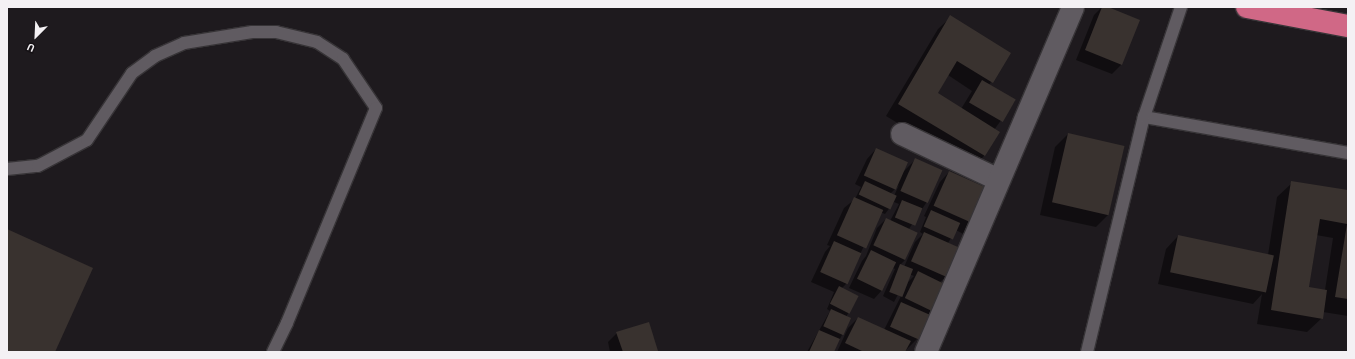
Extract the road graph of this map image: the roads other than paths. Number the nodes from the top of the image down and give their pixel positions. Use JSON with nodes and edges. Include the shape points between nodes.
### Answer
{"nodes":[{"id":1,"x":1073,"y":7,"type":"edge"},
{"id":2,"x":1181,"y":7,"type":"edge"},
{"id":3,"x":1248,"y":7,"type":"edge"},
{"id":4,"x":1348,"y":26,"type":"edge"},
{"id":5,"x":1144,"y":117,"type":"junction"},
{"id":6,"x":902,"y":134,"type":"dead end"},
{"id":7,"x":1348,"y":152,"type":"edge"},
{"id":8,"x":7,"y":170,"type":"edge"},
{"id":9,"x":999,"y":180,"type":"junction"},
{"id":10,"x":273,"y":352,"type":"edge"},
{"id":11,"x":926,"y":352,"type":"edge"},
{"id":12,"x":1087,"y":352,"type":"edge"}],
"edges":[{"from":1,"to":9,"type":"street"},
{"from":2,"to":5,"type":"lane"},
{"from":3,"to":4,"type":"highway"},
{"from":5,"to":7,"type":"lane"},
{"from":5,"to":12,"type":"lane"},
{"from":6,"to":9,"type":"street"},
{"from":8,"to":10,"type":"lane","via":[[38,166],[87,140],[132,73],[155,56],[184,44],[252,32],[276,32],[317,42],[343,58],[376,108],[288,323]]},
{"from":9,"to":11,"type":"street"}]}
